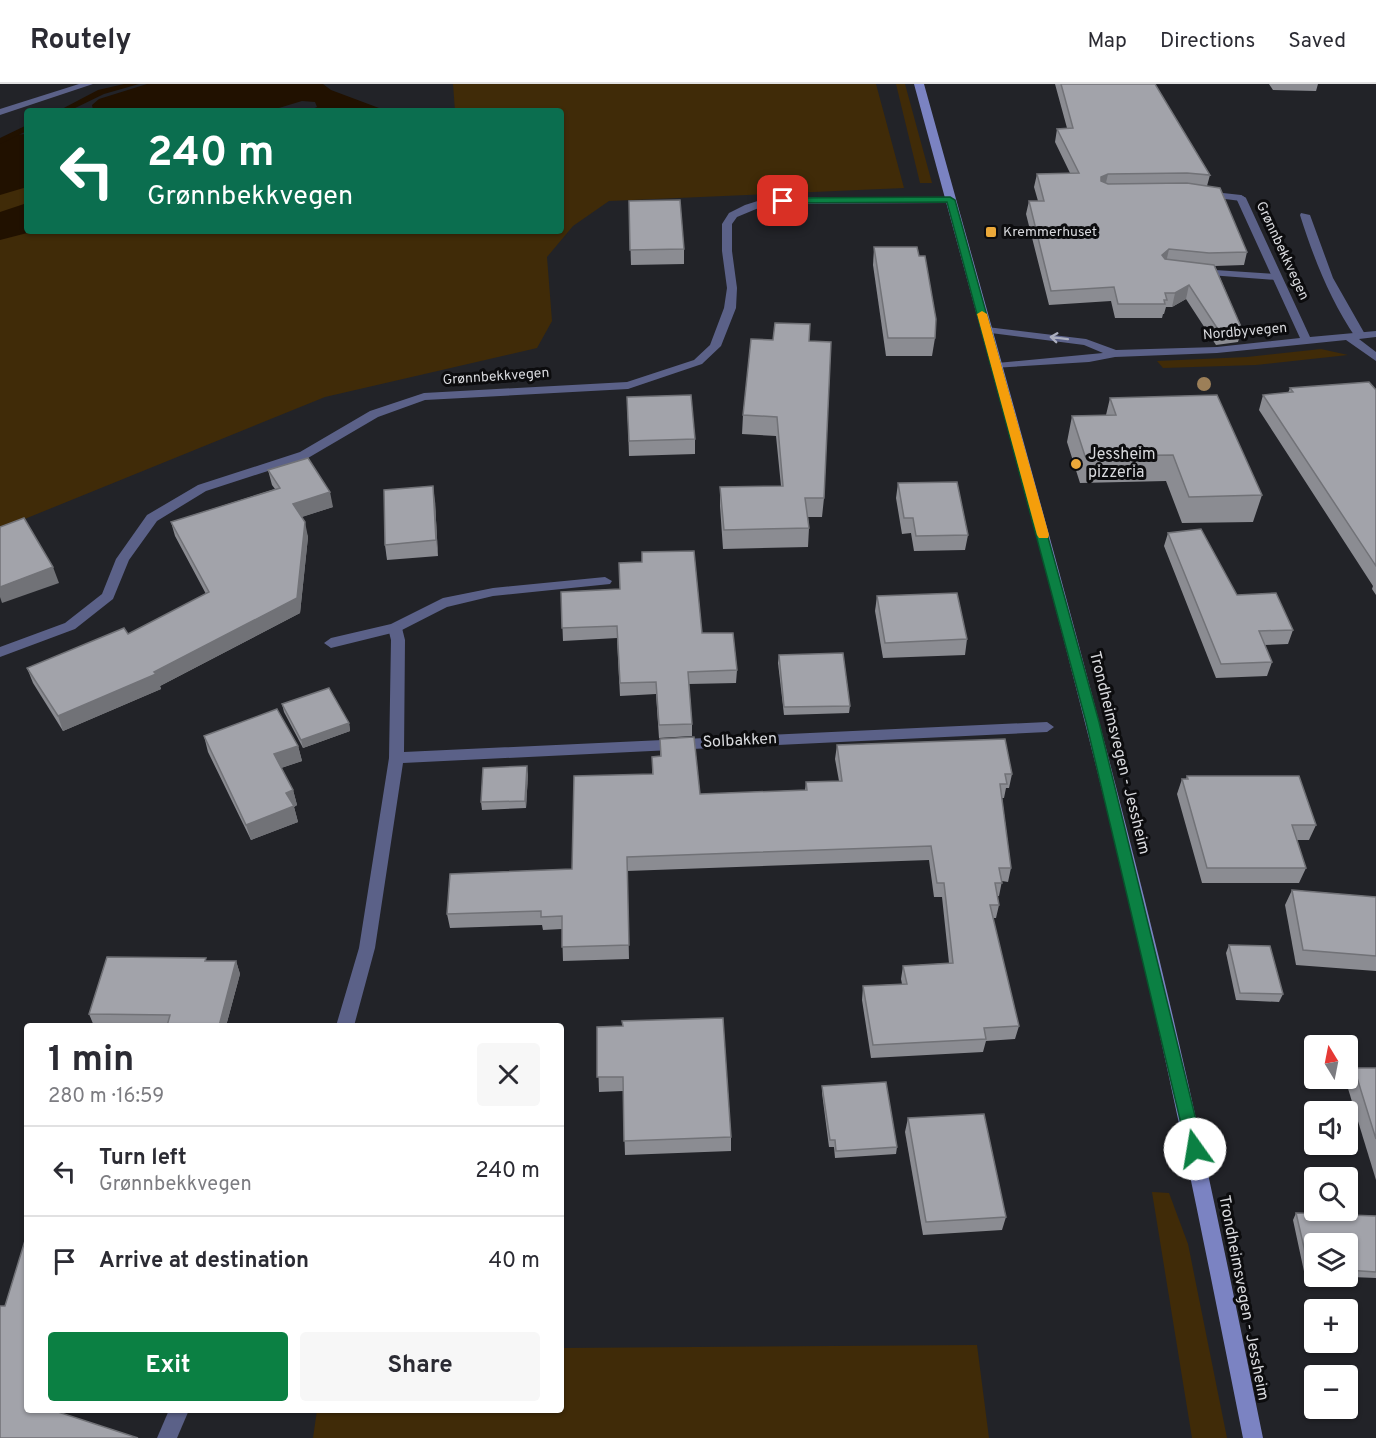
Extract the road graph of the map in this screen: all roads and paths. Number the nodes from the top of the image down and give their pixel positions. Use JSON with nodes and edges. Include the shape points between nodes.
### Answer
{"nodes":[{"id":1,"x":88,"y":84,"type":"edge"},
{"id":2,"x":919,"y":84,"type":"edge"},
{"id":3,"x":0,"y":112,"type":"edge"},
{"id":4,"x":1195,"y":193,"type":"edge"},
{"id":5,"x":950,"y":200,"type":"junction"},
{"id":6,"x":1305,"y":215,"type":"dead end"},
{"id":7,"x":1188,"y":270,"type":"edge"},
{"id":8,"x":1277,"y":277,"type":"junction"},
{"id":9,"x":987,"y":330,"type":"junction"},
{"id":10,"x":1376,"y":334,"type":"edge"},
{"id":11,"x":1354,"y":337,"type":"junction"},
{"id":12,"x":1308,"y":342,"type":"junction"},
{"id":13,"x":1115,"y":354,"type":"junction"},
{"id":14,"x":1376,"y":358,"type":"edge"},
{"id":15,"x":996,"y":366,"type":"junction"},
{"id":16,"x":605,"y":581,"type":"dead end"},
{"id":17,"x":395,"y":628,"type":"junction"},
{"id":18,"x":331,"y":644,"type":"dead end"},
{"id":19,"x":0,"y":652,"type":"edge"},
{"id":20,"x":1047,"y":727,"type":"dead end"},
{"id":21,"x":396,"y":758,"type":"junction"},
{"id":22,"x":346,"y":1023,"type":"edge"},
{"id":23,"x":178,"y":1413,"type":"edge"},
{"id":24,"x":167,"y":1438,"type":"edge"},
{"id":25,"x":1253,"y":1438,"type":"edge"}],
"edges":[{"from":1,"to":3,"type":"street"},
{"from":2,"to":5,"type":"main road","name":"Trondheimsvegen - Jessheim"},
{"from":4,"to":8,"type":"street","name":"Grønnbekkvegen","via":[[1241,198]]},
{"from":5,"to":9,"type":"main road","name":"Trondheimsvegen - Jessheim"},
{"from":5,"to":19,"type":"street","name":"Grønnbekkvegen","via":[[767,201],[749,207],[733,215],[727,224],[730,308],[716,346],[698,362],[628,385],[424,397],[374,414],[304,455],[202,488],[152,518],[123,559],[108,596],[70,626]]},
{"from":6,"to":11,"type":"street","via":[[1326,277]]},
{"from":7,"to":8,"type":"street"},
{"from":8,"to":12,"type":"street","name":"Grønnbekkvegen"},
{"from":13,"to":9,"type":"street","name":"Nordbyvegen","one_way":true,"via":[[1086,342]]},
{"from":9,"to":15,"type":"main road","name":"Trondheimsvegen - Jessheim"},
{"from":10,"to":11,"type":"street","name":"Nordbyvegen"},
{"from":11,"to":12,"type":"street","name":"Nordbyvegen"},
{"from":11,"to":14,"type":"street"},
{"from":12,"to":13,"type":"street","name":"Nordbyvegen"},
{"from":13,"to":15,"type":"street","name":"Nordbyvegen"},
{"from":15,"to":25,"type":"main road","name":"Trondheimsvegen - Jessheim","via":[[1137,897],[1195,1149]]},
{"from":16,"to":17,"type":"street","via":[[493,592],[443,603]]},
{"from":17,"to":18,"type":"street"},
{"from":17,"to":21,"type":"street"},
{"from":20,"to":21,"type":"street","name":"Solbakken"},
{"from":21,"to":22,"type":"street","via":[[367,948]]},
{"from":23,"to":24,"type":"street"}]}
